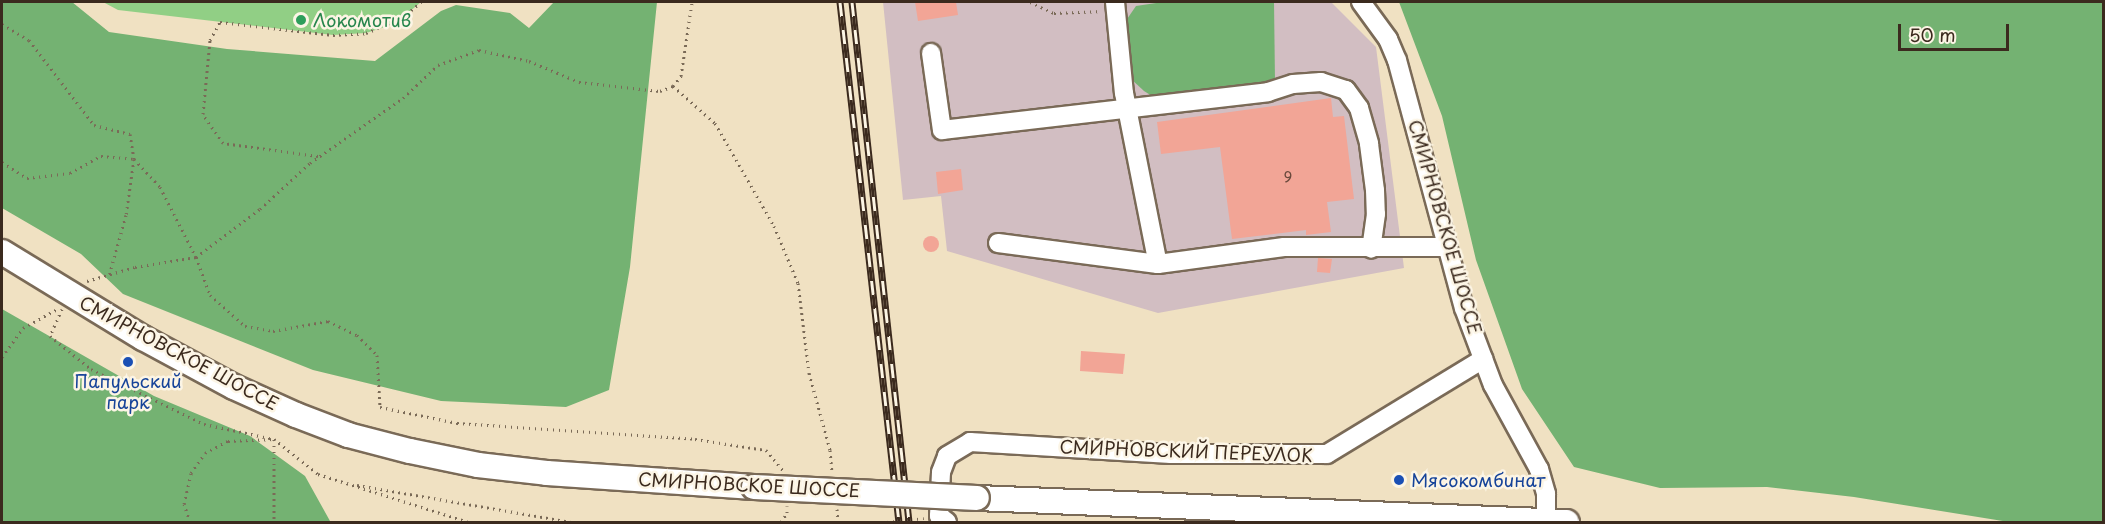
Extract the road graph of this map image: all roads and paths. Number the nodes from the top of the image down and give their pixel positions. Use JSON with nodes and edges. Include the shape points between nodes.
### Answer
{"nodes":[{"id":1,"x":421,"y":2,"type":"edge"},
{"id":2,"x":692,"y":2,"type":"edge"},
{"id":3,"x":1030,"y":2,"type":"edge"},
{"id":4,"x":1361,"y":2,"type":"edge"},
{"id":5,"x":1115,"y":5,"type":"edge"},
{"id":6,"x":2,"y":24,"type":"edge"},
{"id":7,"x":931,"y":53,"type":"dead end"},
{"id":8,"x":673,"y":86,"type":"junction"},
{"id":9,"x":1127,"y":110,"type":"junction"},
{"id":10,"x":320,"y":156,"type":"junction"},
{"id":11,"x":135,"y":159,"type":"junction"},
{"id":12,"x":2,"y":162,"type":"edge"},
{"id":13,"x":998,"y":243,"type":"dead end"},
{"id":14,"x":1447,"y":247,"type":"junction"},
{"id":15,"x":1371,"y":249,"type":"junction"},
{"id":16,"x":2,"y":252,"type":"edge"},
{"id":17,"x":196,"y":257,"type":"junction"},
{"id":18,"x":1158,"y":264,"type":"junction"},
{"id":19,"x":109,"y":276,"type":"junction"},
{"id":20,"x":77,"y":283,"type":"dead end"},
{"id":21,"x":2,"y":357,"type":"edge"},
{"id":22,"x":1483,"y":359,"type":"junction"},
{"id":23,"x":274,"y":439,"type":"junction"},
{"id":24,"x":784,"y":471,"type":"dead end"},
{"id":25,"x":833,"y":481,"type":"dead end"},
{"id":26,"x":346,"y":483,"type":"junction"},
{"id":27,"x":787,"y":502,"type":"dead end"},
{"id":28,"x":836,"y":502,"type":"dead end"},
{"id":29,"x":943,"y":519,"type":"edge"},
{"id":30,"x":190,"y":522,"type":"edge"},
{"id":31,"x":274,"y":522,"type":"edge"},
{"id":32,"x":468,"y":522,"type":"edge"},
{"id":33,"x":571,"y":522,"type":"edge"},
{"id":34,"x":781,"y":522,"type":"edge"},
{"id":35,"x":838,"y":522,"type":"edge"},
{"id":36,"x":887,"y":522,"type":"edge"},
{"id":37,"x":1556,"y":522,"type":"edge"}],
"edges":[{"from":1,"to":10,"type":"path","via":[[402,18],[366,33],[333,35],[220,22],[210,40],[203,114],[223,143]]},
{"from":2,"to":8,"type":"path","via":[[681,76]]},
{"from":3,"to":5,"type":"path","via":[[1054,13],[1073,14]]},
{"from":4,"to":14,"type":"street","name":"СМИРНОВСКОЕ ШОССЕ","via":[[1388,39],[1397,60]]},
{"from":5,"to":9,"type":"street"},
{"from":6,"to":11,"type":"path","via":[[29,40],[94,125],[130,134]]},
{"from":7,"to":9,"type":"street","via":[[942,130]]},
{"from":8,"to":10,"type":"path","via":[[660,91],[579,82],[529,60],[479,50],[438,65],[403,98]]},
{"from":8,"to":25,"type":"path","via":[[715,123],[774,226],[798,283],[809,373],[830,450]]},
{"from":9,"to":15,"type":"street","via":[[1268,92],[1293,84],[1321,82],[1346,90],[1359,108],[1369,144],[1376,206]]},
{"from":9,"to":18,"type":"street"},
{"from":10,"to":17,"type":"path","via":[[260,209]]},
{"from":11,"to":12,"type":"path","via":[[101,156],[70,173],[27,178]]},
{"from":11,"to":17,"type":"path","via":[[160,187]]},
{"from":11,"to":19,"type":"path","via":[[126,215]]},
{"from":13,"to":18,"type":"street"},
{"from":14,"to":15,"type":"street"},
{"from":14,"to":22,"type":"street","name":"СМИРНОВСКОЕ ШОССЕ"},
{"from":15,"to":18,"type":"street","via":[[1284,247]]},
{"from":16,"to":37,"type":"main road","name":"СМИРНОВСКОЕ ШОССЕ","bridge":true,"via":[[143,338],[296,415],[348,435],[478,465],[754,487]]},
{"from":17,"to":19,"type":"path","via":[[135,267]]},
{"from":17,"to":24,"type":"path","via":[[210,295],[245,326],[273,331],[328,321],[357,335],[377,355],[380,407],[457,423],[730,444],[766,450]]},
{"from":19,"to":20,"type":"path"},
{"from":21,"to":23,"type":"path","via":[[23,328],[64,305],[50,336],[91,369],[204,424]]},
{"from":22,"to":29,"type":"street","name":"СМИРНОВСКИЙ ПЕРЕУЛОК","via":[[1327,454],[1171,454],[970,442],[947,456],[941,472]]},
{"from":22,"to":37,"type":"street","name":"СМИРНОВСКОЕ ШОССЕ","via":[[1492,385],[1539,469]]},
{"from":23,"to":26,"type":"path","via":[[318,474]]},
{"from":23,"to":30,"type":"path","via":[[228,441],[205,453],[191,474],[184,504]]},
{"from":23,"to":31,"type":"path"},
{"from":26,"to":32,"type":"path"},
{"from":26,"to":33,"type":"path"},
{"from":27,"to":34,"type":"path","via":[[788,513]]},
{"from":28,"to":35,"type":"path"},
{"from":29,"to":36,"type":"path"}]}
